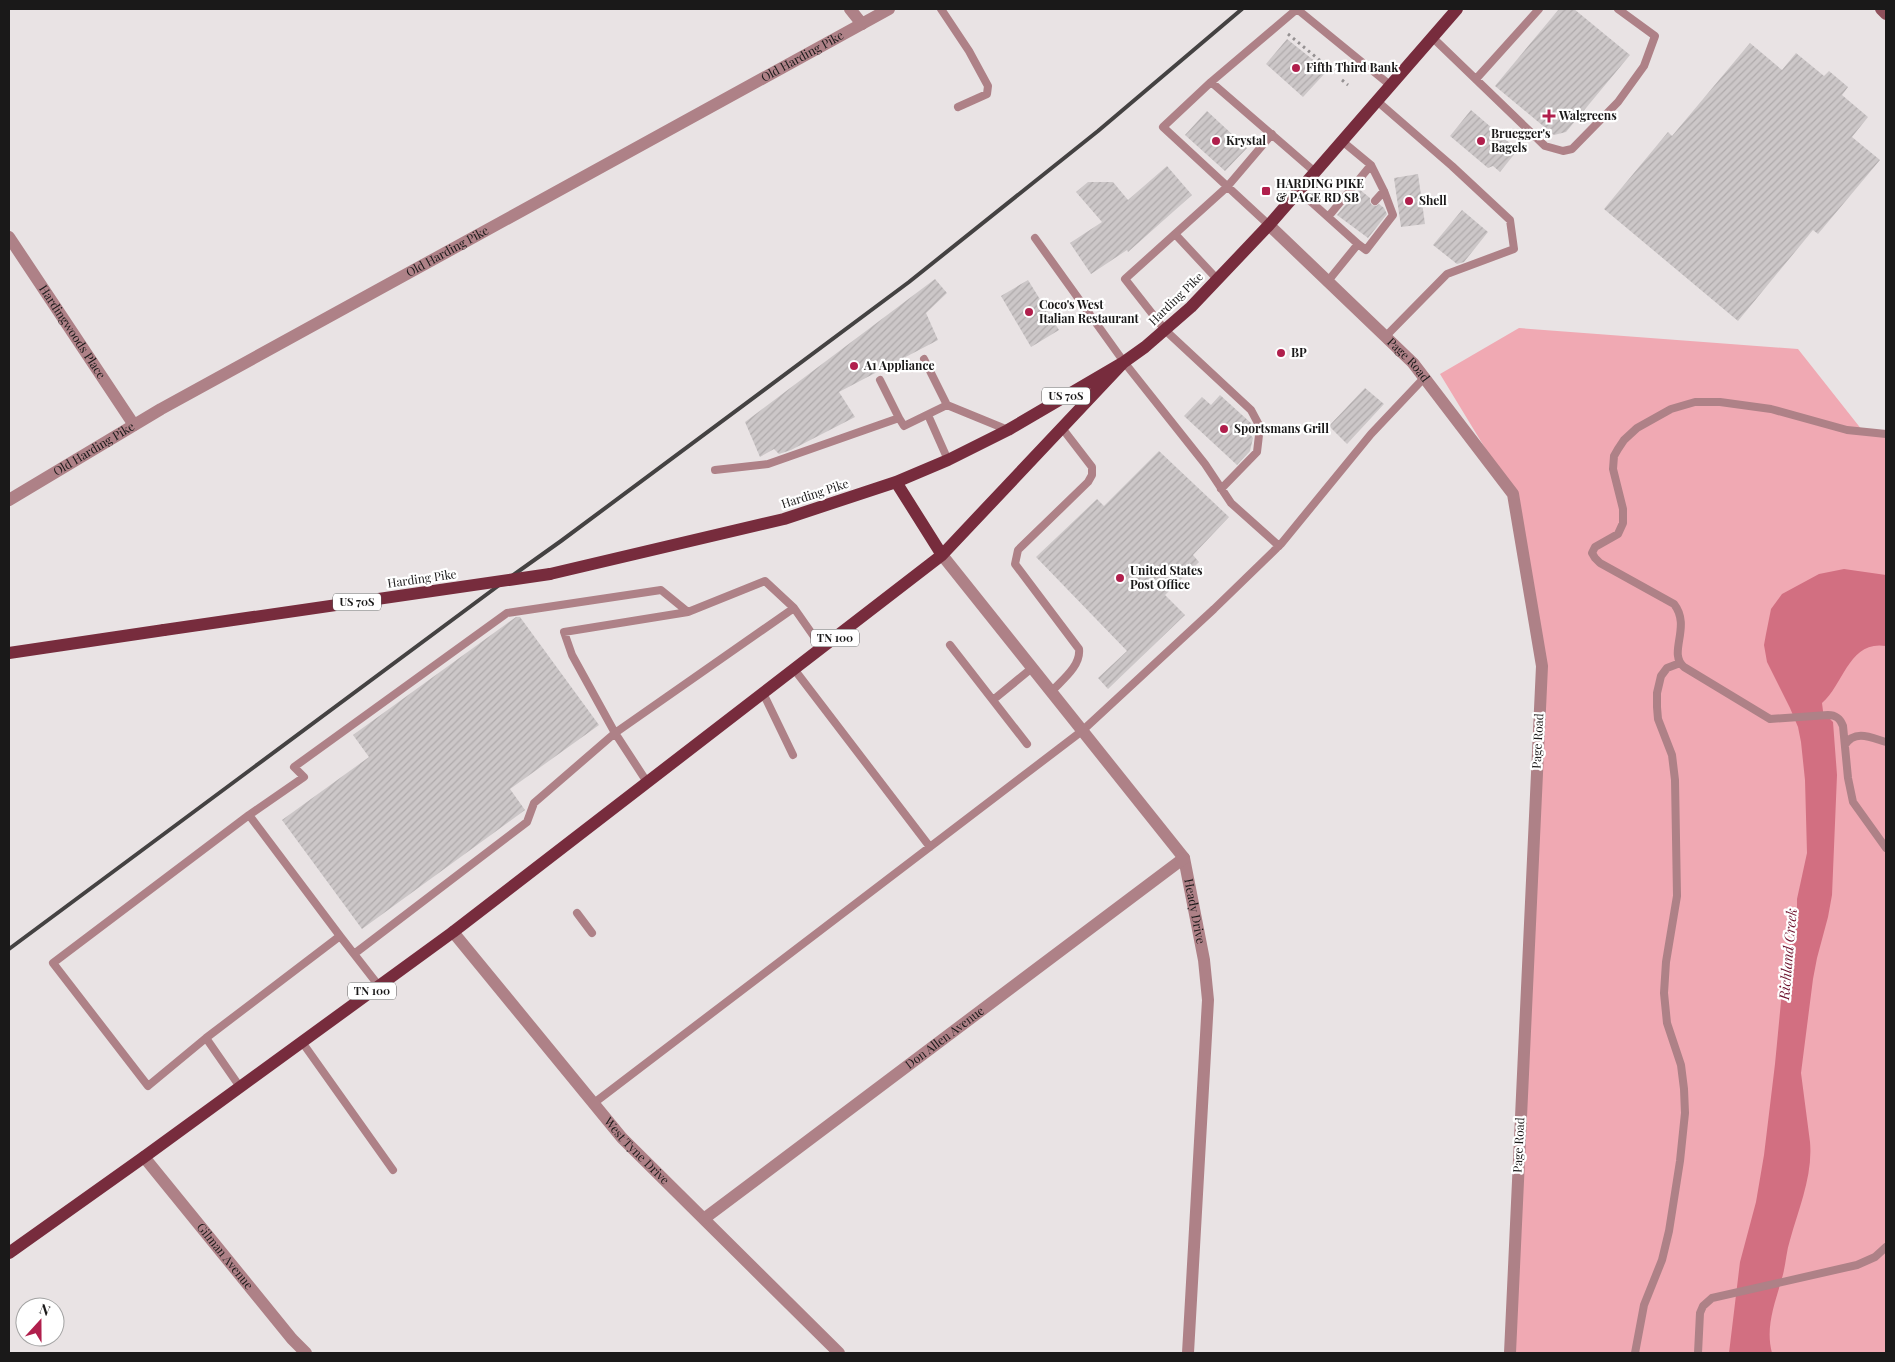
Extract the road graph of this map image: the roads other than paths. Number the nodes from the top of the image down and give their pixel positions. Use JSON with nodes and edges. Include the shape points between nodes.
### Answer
{"nodes":[{"id":1,"x":850,"y":9,"type":"edge"},
{"id":2,"x":889,"y":9,"type":"edge"},
{"id":3,"x":942,"y":9,"type":"edge"},
{"id":4,"x":1457,"y":9,"type":"edge"},
{"id":5,"x":1539,"y":9,"type":"edge"},
{"id":6,"x":1618,"y":9,"type":"edge"},
{"id":7,"x":1881,"y":9,"type":"edge"},
{"id":8,"x":1886,"y":14,"type":"edge"},
{"id":9,"x":862,"y":24,"type":"junction"},
{"id":10,"x":1432,"y":37,"type":"junction"},
{"id":11,"x":1476,"y":79,"type":"junction"},
{"id":12,"x":1211,"y":82,"type":"junction"},
{"id":13,"x":1390,"y":85,"type":"junction"},
{"id":14,"x":1377,"y":101,"type":"junction"},
{"id":15,"x":958,"y":107,"type":"dead end"},
{"id":16,"x":1272,"y":134,"type":"junction"},
{"id":17,"x":1342,"y":141,"type":"junction"},
{"id":18,"x":1371,"y":166,"type":"junction"},
{"id":19,"x":1315,"y":172,"type":"junction"},
{"id":20,"x":1227,"y":187,"type":"junction"},
{"id":21,"x":1299,"y":191,"type":"junction"},
{"id":22,"x":1384,"y":191,"type":"junction"},
{"id":23,"x":1375,"y":201,"type":"dead end"},
{"id":24,"x":1328,"y":217,"type":"junction"},
{"id":25,"x":1269,"y":225,"type":"junction"},
{"id":26,"x":1353,"y":227,"type":"dead end"},
{"id":27,"x":1175,"y":234,"type":"junction"},
{"id":28,"x":1348,"y":235,"type":"junction"},
{"id":29,"x":9,"y":237,"type":"edge"},
{"id":30,"x":1035,"y":238,"type":"dead end"},
{"id":31,"x":1358,"y":244,"type":"junction"},
{"id":32,"x":1217,"y":279,"type":"junction"},
{"id":33,"x":1328,"y":281,"type":"junction"},
{"id":34,"x":1165,"y":330,"type":"junction"},
{"id":35,"x":1386,"y":337,"type":"junction"},
{"id":36,"x":924,"y":359,"type":"dead end"},
{"id":37,"x":1124,"y":362,"type":"junction"},
{"id":38,"x":1424,"y":378,"type":"junction"},
{"id":39,"x":880,"y":380,"type":"dead end"},
{"id":40,"x":947,"y":405,"type":"junction"},
{"id":41,"x":928,"y":415,"type":"junction"},
{"id":42,"x":899,"y":418,"type":"junction"},
{"id":43,"x":134,"y":425,"type":"junction"},
{"id":44,"x":1062,"y":428,"type":"junction"},
{"id":45,"x":1008,"y":430,"type":"junction"},
{"id":46,"x":1886,"y":434,"type":"edge"},
{"id":47,"x":948,"y":460,"type":"junction"},
{"id":48,"x":716,"y":470,"type":"dead end"},
{"id":49,"x":896,"y":482,"type":"junction"},
{"id":50,"x":1221,"y":489,"type":"junction"},
{"id":51,"x":9,"y":500,"type":"edge"},
{"id":52,"x":1278,"y":546,"type":"junction"},
{"id":53,"x":942,"y":555,"type":"junction"},
{"id":54,"x":794,"y":608,"type":"junction"},
{"id":55,"x":688,"y":612,"type":"junction"},
{"id":56,"x":950,"y":645,"type":"dead end"},
{"id":57,"x":822,"y":648,"type":"junction"},
{"id":58,"x":9,"y":653,"type":"edge"},
{"id":59,"x":1680,"y":663,"type":"junction"},
{"id":60,"x":1032,"y":668,"type":"junction"},
{"id":61,"x":794,"y":669,"type":"junction"},
{"id":62,"x":1051,"y":692,"type":"junction"},
{"id":63,"x":763,"y":693,"type":"junction"},
{"id":64,"x":993,"y":700,"type":"junction"},
{"id":65,"x":1082,"y":731,"type":"junction"},
{"id":66,"x":615,"y":733,"type":"junction"},
{"id":67,"x":1886,"y":742,"type":"edge"},
{"id":68,"x":1027,"y":744,"type":"dead end"},
{"id":69,"x":1845,"y":745,"type":"junction"},
{"id":70,"x":793,"y":755,"type":"dead end"},
{"id":71,"x":647,"y":782,"type":"junction"},
{"id":72,"x":249,"y":815,"type":"junction"},
{"id":73,"x":930,"y":847,"type":"junction"},
{"id":74,"x":1886,"y":848,"type":"edge"},
{"id":75,"x":1184,"y":858,"type":"junction"},
{"id":76,"x":577,"y":913,"type":"dead end"},
{"id":77,"x":453,"y":932,"type":"junction"},
{"id":78,"x":592,"y":933,"type":"dead end"},
{"id":79,"x":340,"y":936,"type":"junction"},
{"id":80,"x":354,"y":954,"type":"junction"},
{"id":81,"x":379,"y":986,"type":"junction"},
{"id":82,"x":206,"y":1038,"type":"junction"},
{"id":83,"x":302,"y":1042,"type":"junction"},
{"id":84,"x":240,"y":1087,"type":"junction"},
{"id":85,"x":594,"y":1103,"type":"junction"},
{"id":86,"x":144,"y":1157,"type":"junction"},
{"id":87,"x":394,"y":1170,"type":"dead end"},
{"id":88,"x":705,"y":1218,"type":"junction"},
{"id":89,"x":1886,"y":1247,"type":"edge"},
{"id":90,"x":9,"y":1253,"type":"edge"},
{"id":91,"x":306,"y":1353,"type":"edge"},
{"id":92,"x":839,"y":1353,"type":"edge"},
{"id":93,"x":1188,"y":1353,"type":"edge"},
{"id":94,"x":1510,"y":1353,"type":"edge"},
{"id":95,"x":1635,"y":1353,"type":"edge"},
{"id":96,"x":1698,"y":1353,"type":"edge"}],
"edges":[{"from":1,"to":9,"type":"street"},
{"from":2,"to":9,"type":"street","name":"Old Harding Pike"},
{"from":3,"to":15,"type":"lane","via":[[988,86],[987,94]]},
{"from":4,"to":10,"type":"main road","name":"Harding Pike","number":"US 70S"},
{"from":5,"to":11,"type":"lane"},
{"from":6,"to":11,"type":"lane","via":[[1655,36],[1644,66],[1618,102],[1572,149],[1563,151],[1545,146]]},
{"from":7,"to":8,"type":"main road"},
{"from":9,"to":43,"type":"street","name":"Old Harding Pike"},
{"from":10,"to":11,"type":"lane"},
{"from":10,"to":13,"type":"main road","name":"Harding Pike","number":"US 70S"},
{"from":12,"to":13,"type":"lane","via":[[1297,9]]},
{"from":12,"to":16,"type":"lane"},
{"from":12,"to":20,"type":"lane","via":[[1163,127]]},
{"from":13,"to":14,"type":"main road","name":"Harding Pike","number":"US 70S"},
{"from":14,"to":17,"type":"main road","name":"Harding Pike","number":"US 70S"},
{"from":14,"to":35,"type":"lane","via":[[1510,220],[1514,249],[1447,274]]},
{"from":16,"to":19,"type":"lane"},
{"from":16,"to":20,"type":"lane"},
{"from":17,"to":18,"type":"lane"},
{"from":17,"to":19,"type":"main road","name":"Harding Pike","number":"US 70S"},
{"from":18,"to":22,"type":"lane"},
{"from":18,"to":24,"type":"lane"},
{"from":19,"to":21,"type":"main road","name":"Harding Pike","number":"US 70S"},
{"from":20,"to":25,"type":"lane"},
{"from":20,"to":27,"type":"lane"},
{"from":21,"to":24,"type":"lane"},
{"from":21,"to":25,"type":"main road","name":"Harding Pike","number":"US 70S"},
{"from":22,"to":23,"type":"lane"},
{"from":22,"to":31,"type":"lane","via":[[1393,215],[1366,250]]},
{"from":24,"to":28,"type":"lane"},
{"from":25,"to":32,"type":"main road","name":"Harding Pike","number":"US 70S"},
{"from":25,"to":33,"type":"street","name":"Page Road"},
{"from":26,"to":28,"type":"lane"},
{"from":27,"to":32,"type":"lane"},
{"from":27,"to":34,"type":"lane","via":[[1125,279]]},
{"from":28,"to":31,"type":"lane"},
{"from":29,"to":43,"type":"street","name":"Hardingwoods Place"},
{"from":30,"to":37,"type":"lane"},
{"from":31,"to":33,"type":"lane"},
{"from":32,"to":34,"type":"main road","name":"Harding Pike","number":"US 70S"},
{"from":33,"to":35,"type":"street","name":"Page Road"},
{"from":34,"to":37,"type":"main road","name":"Harding Pike","number":"US 70S"},
{"from":34,"to":50,"type":"lane","via":[[1251,410],[1259,425],[1256,452]]},
{"from":35,"to":38,"type":"street","name":"Page Road"},
{"from":36,"to":40,"type":"lane"},
{"from":37,"to":44,"type":"main road","number":"TN 100"},
{"from":37,"to":45,"type":"main road","name":"Harding Pike","number":"US 70S"},
{"from":37,"to":50,"type":"lane"},
{"from":38,"to":52,"type":"lane","via":[[1370,434]]},
{"from":38,"to":94,"type":"street","name":"Page Road","via":[[1513,494],[1542,666]]},
{"from":39,"to":42,"type":"lane"},
{"from":40,"to":41,"type":"lane"},
{"from":40,"to":45,"type":"lane"},
{"from":41,"to":42,"type":"lane","via":[[904,426]]},
{"from":41,"to":47,"type":"lane"},
{"from":42,"to":48,"type":"lane","via":[[768,464]]},
{"from":43,"to":51,"type":"street","name":"Old Harding Pike"},
{"from":44,"to":53,"type":"main road","number":"TN 100"},
{"from":44,"to":62,"type":"lane","via":[[1092,467],[1092,475],[1018,550],[1016,564],[1079,648],[1077,664]]},
{"from":45,"to":47,"type":"main road","name":"Harding Pike","number":"US 70S"},
{"from":46,"to":59,"type":"lane","via":[[1847,430],[1771,409],[1704,401],[1688,403],[1663,413],[1636,428],[1624,440],[1613,462],[1623,523],[1618,534],[1595,547],[1592,553],[1600,563],[1678,609],[1682,624],[1677,654]]},
{"from":47,"to":49,"type":"main road","name":"Harding Pike","number":"US 70S"},
{"from":49,"to":53,"type":"main road"},
{"from":49,"to":58,"type":"main road","name":"Harding Pike","number":"US 70S","bridge":true,"via":[[784,520],[550,574]]},
{"from":50,"to":52,"type":"lane","via":[[1230,503]]},
{"from":52,"to":65,"type":"lane"},
{"from":53,"to":57,"type":"main road","number":"TN 100"},
{"from":53,"to":60,"type":"street","name":"Heady Drive"},
{"from":54,"to":55,"type":"lane","via":[[765,581]]},
{"from":54,"to":57,"type":"lane"},
{"from":54,"to":66,"type":"lane"},
{"from":55,"to":66,"type":"lane","via":[[564,632],[572,655]]},
{"from":55,"to":72,"type":"lane","via":[[661,590],[507,614],[294,767],[304,777]]},
{"from":56,"to":64,"type":"lane"},
{"from":57,"to":61,"type":"main road","number":"TN 100"},
{"from":59,"to":69,"type":"lane","via":[[1766,717],[1835,715],[1842,722]]},
{"from":59,"to":95,"type":"lane","via":[[1667,668],[1661,676],[1657,707],[1658,719],[1672,755],[1676,787],[1677,896],[1664,993],[1667,1023],[1681,1065],[1685,1113],[1669,1231],[1662,1260],[1644,1305]]},
{"from":60,"to":62,"type":"street","name":"Heady Drive"},
{"from":60,"to":64,"type":"lane"},
{"from":61,"to":63,"type":"main road","number":"TN 100"},
{"from":61,"to":73,"type":"lane"},
{"from":62,"to":65,"type":"street","name":"Heady Drive"},
{"from":63,"to":70,"type":"lane"},
{"from":63,"to":71,"type":"main road","number":"TN 100"},
{"from":64,"to":68,"type":"lane"},
{"from":65,"to":73,"type":"lane"},
{"from":65,"to":75,"type":"street","name":"Heady Drive"},
{"from":66,"to":71,"type":"lane"},
{"from":66,"to":80,"type":"lane","via":[[534,803],[527,822]]},
{"from":67,"to":69,"type":"lane","via":[[1859,735]]},
{"from":69,"to":74,"type":"lane","via":[[1853,802]]},
{"from":71,"to":77,"type":"main road","number":"TN 100"},
{"from":72,"to":79,"type":"lane"},
{"from":72,"to":82,"type":"lane","via":[[53,963],[148,1086]]},
{"from":73,"to":85,"type":"lane"},
{"from":75,"to":88,"type":"street","name":"Don Allen Avenue"},
{"from":75,"to":93,"type":"street","name":"Heady Drive","via":[[1204,960],[1208,1000]]},
{"from":76,"to":78,"type":"lane"},
{"from":77,"to":81,"type":"main road","number":"TN 100"},
{"from":77,"to":85,"type":"street","name":"West Tyne Drive"},
{"from":79,"to":80,"type":"lane"},
{"from":79,"to":82,"type":"lane"},
{"from":80,"to":81,"type":"lane"},
{"from":81,"to":83,"type":"main road","number":"TN 100"},
{"from":82,"to":84,"type":"lane"},
{"from":83,"to":84,"type":"main road","number":"TN 100"},
{"from":83,"to":87,"type":"lane"},
{"from":84,"to":86,"type":"main road","number":"TN 100"},
{"from":85,"to":88,"type":"street","name":"West Tyne Drive","via":[[622,1138]]},
{"from":86,"to":90,"type":"main road","number":"TN 100"},
{"from":86,"to":91,"type":"street","name":"Gilman Avenue"},
{"from":88,"to":92,"type":"street","name":"West Tyne Drive"},
{"from":89,"to":96,"type":"lane","via":[[1869,1260],[1857,1264],[1712,1298],[1700,1312]]}]}
